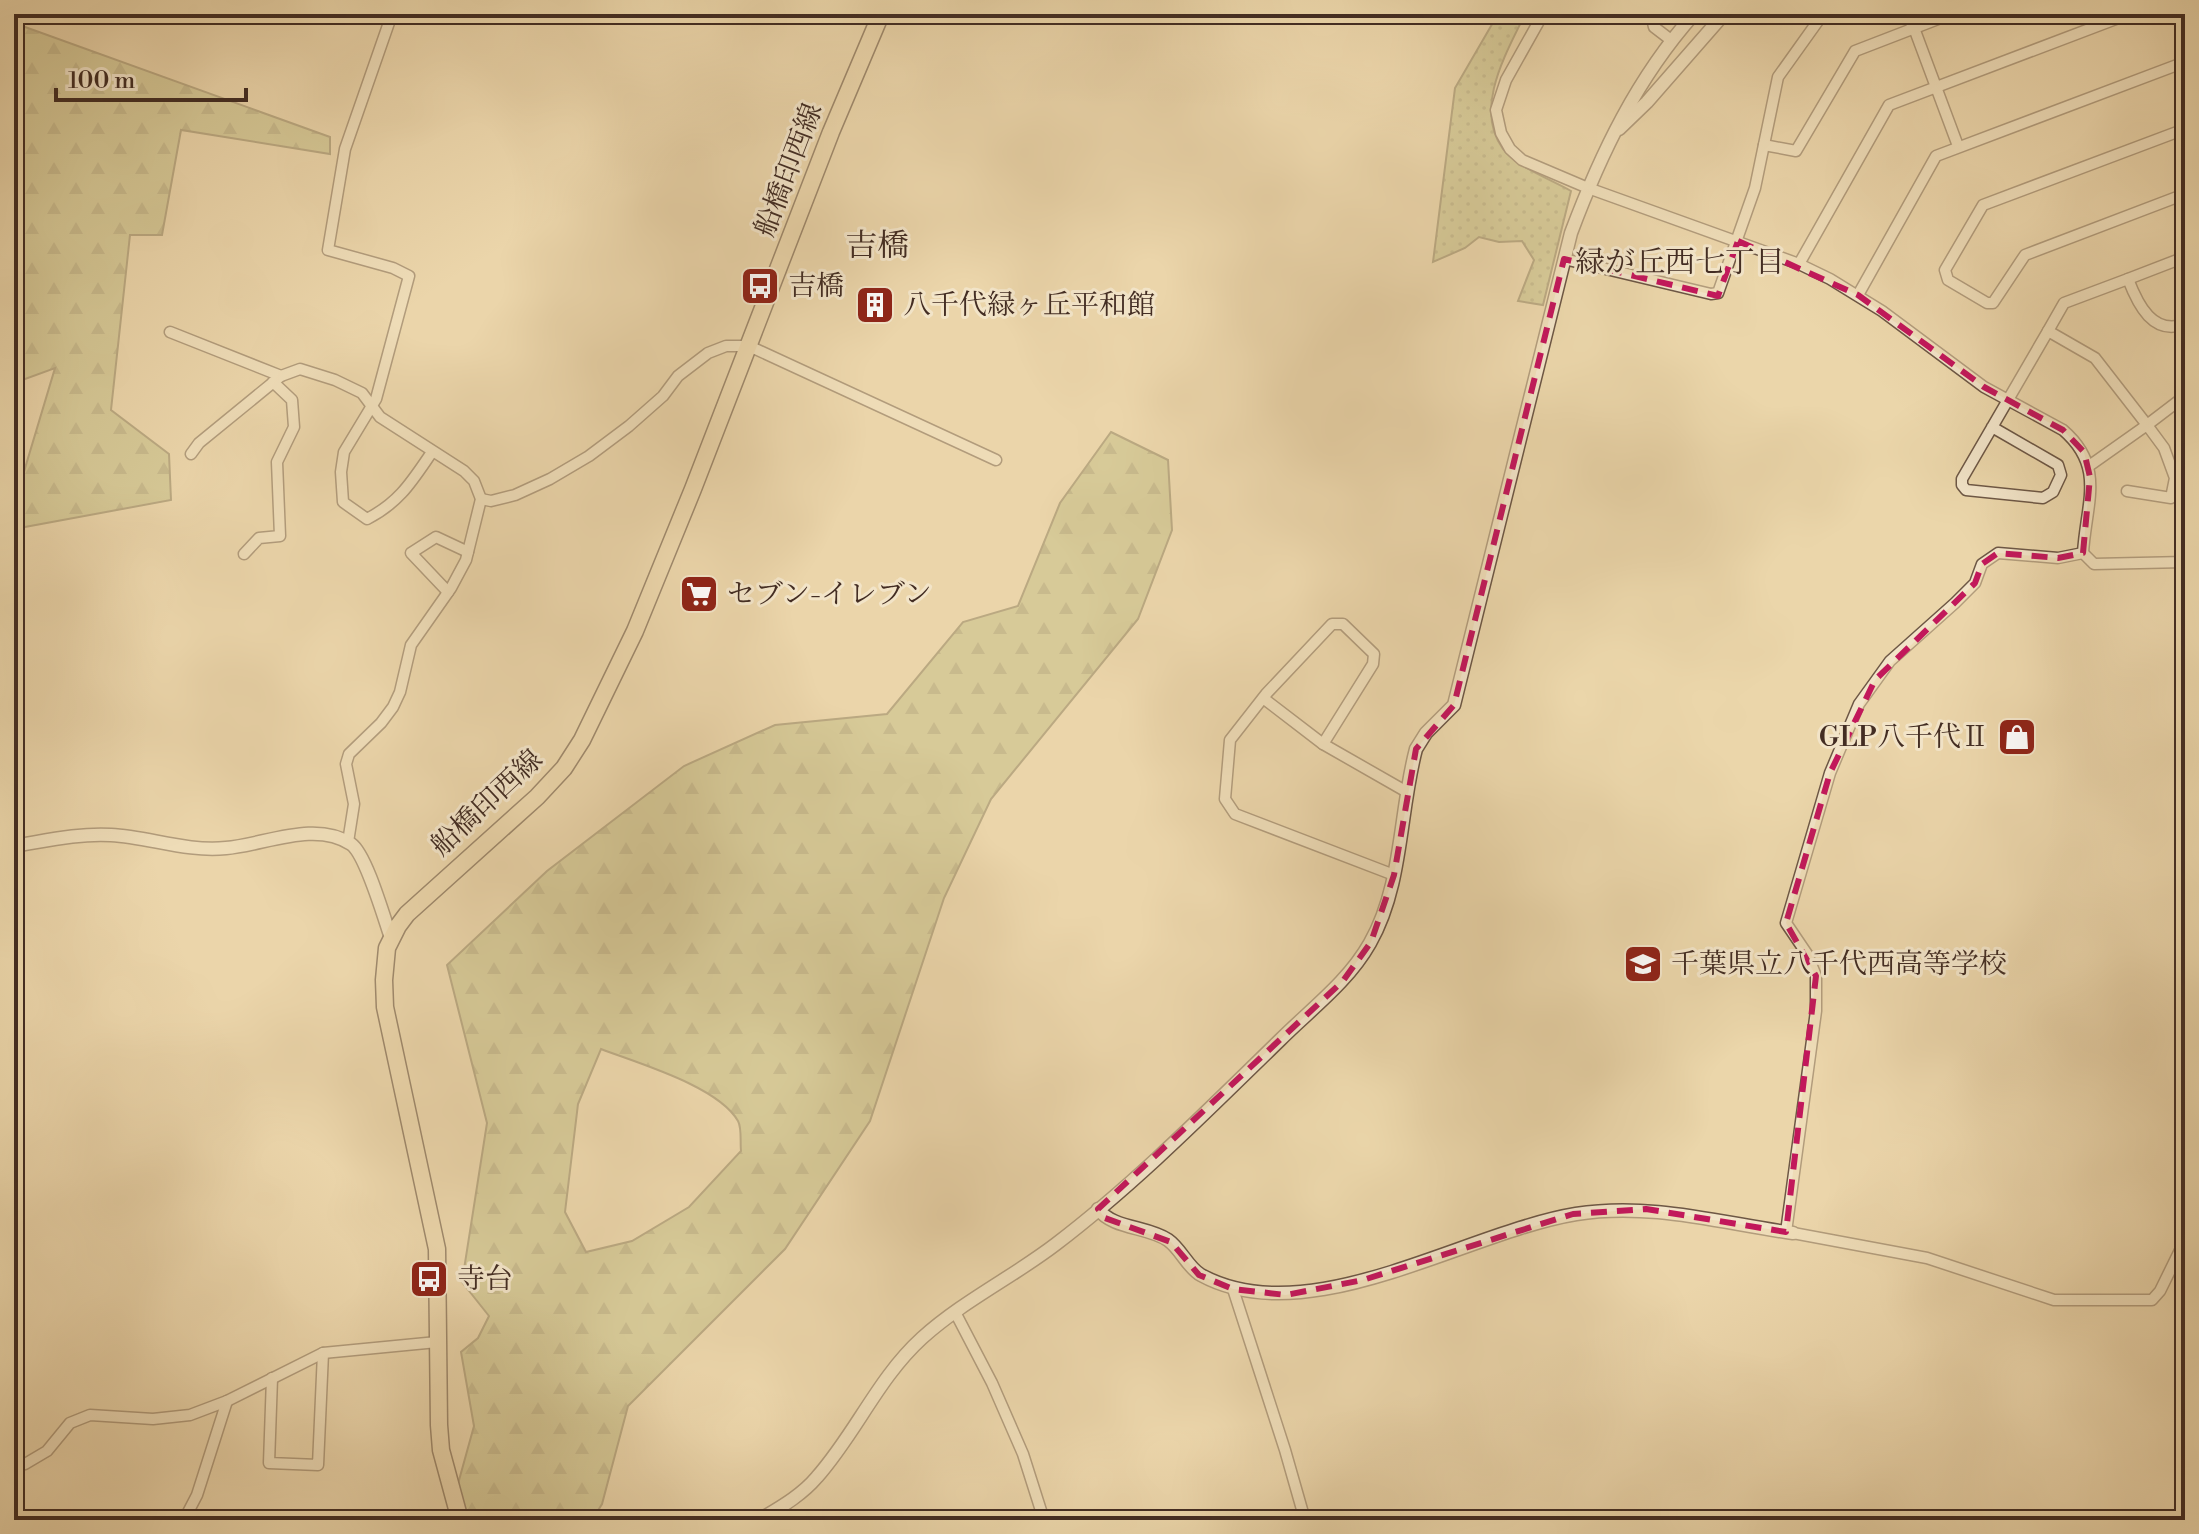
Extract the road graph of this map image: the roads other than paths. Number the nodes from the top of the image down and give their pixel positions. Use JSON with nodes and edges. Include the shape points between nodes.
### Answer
{"nodes":[{"id":1,"x":392,"y":14,"type":"edge"},
{"id":2,"x":881,"y":14,"type":"edge"},
{"id":3,"x":1543,"y":14,"type":"edge"},
{"id":4,"x":1651,"y":14,"type":"edge"},
{"id":5,"x":1694,"y":14,"type":"edge"},
{"id":6,"x":1724,"y":14,"type":"edge"},
{"id":7,"x":1823,"y":14,"type":"edge"},
{"id":8,"x":1906,"y":14,"type":"edge"},
{"id":9,"x":1951,"y":14,"type":"edge"},
{"id":10,"x":2129,"y":14,"type":"edge"},
{"id":11,"x":1914,"y":28,"type":"junction"},
{"id":12,"x":1671,"y":40,"type":"junction"},
{"id":13,"x":2185,"y":62,"type":"edge"},
{"id":14,"x":1936,"y":86,"type":"junction"},
{"id":15,"x":2185,"y":129,"type":"edge"},
{"id":16,"x":1611,"y":137,"type":"junction"},
{"id":17,"x":1764,"y":145,"type":"junction"},
{"id":18,"x":1958,"y":146,"type":"junction"},
{"id":19,"x":1588,"y":188,"type":"junction"},
{"id":20,"x":2185,"y":194,"type":"edge"},
{"id":21,"x":1738,"y":241,"type":"junction"},
{"id":22,"x":2185,"y":257,"type":"edge"},
{"id":23,"x":1564,"y":259,"type":"junction"},
{"id":24,"x":1799,"y":264,"type":"junction"},
{"id":25,"x":2128,"y":279,"type":"junction"},
{"id":26,"x":1858,"y":295,"type":"junction"},
{"id":27,"x":2185,"y":324,"type":"edge"},
{"id":28,"x":2048,"y":331,"type":"junction"},
{"id":29,"x":170,"y":332,"type":"dead end"},
{"id":30,"x":749,"y":346,"type":"junction"},
{"id":31,"x":277,"y":379,"type":"junction"},
{"id":32,"x":2185,"y":396,"type":"edge"},
{"id":33,"x":2007,"y":400,"type":"junction"},
{"id":34,"x":373,"y":406,"type":"junction"},
{"id":35,"x":2147,"y":425,"type":"junction"},
{"id":36,"x":1992,"y":427,"type":"junction"},
{"id":37,"x":432,"y":452,"type":"junction"},
{"id":38,"x":191,"y":454,"type":"dead end"},
{"id":39,"x":996,"y":460,"type":"dead end"},
{"id":40,"x":2089,"y":466,"type":"junction"},
{"id":41,"x":2127,"y":491,"type":"dead end"},
{"id":42,"x":481,"y":499,"type":"junction"},
{"id":43,"x":468,"y":552,"type":"junction"},
{"id":44,"x":2083,"y":553,"type":"junction"},
{"id":45,"x":244,"y":554,"type":"dead end"},
{"id":46,"x":2185,"y":562,"type":"edge"},
{"id":47,"x":448,"y":592,"type":"junction"},
{"id":48,"x":1263,"y":698,"type":"junction"},
{"id":49,"x":1323,"y":744,"type":"junction"},
{"id":50,"x":1407,"y":792,"type":"junction"},
{"id":51,"x":348,"y":842,"type":"junction"},
{"id":52,"x":14,"y":846,"type":"edge"},
{"id":53,"x":1394,"y":875,"type":"junction"},
{"id":54,"x":391,"y":938,"type":"junction"},
{"id":55,"x":1098,"y":1209,"type":"junction"},
{"id":56,"x":1790,"y":1233,"type":"junction"},
{"id":57,"x":2185,"y":1240,"type":"edge"},
{"id":58,"x":1233,"y":1289,"type":"junction"},
{"id":59,"x":955,"y":1312,"type":"junction"},
{"id":60,"x":437,"y":1342,"type":"junction"},
{"id":61,"x":323,"y":1353,"type":"junction"},
{"id":62,"x":272,"y":1378,"type":"junction"},
{"id":63,"x":227,"y":1401,"type":"junction"},
{"id":64,"x":14,"y":1467,"type":"edge"},
{"id":65,"x":184,"y":1520,"type":"edge"},
{"id":66,"x":460,"y":1520,"type":"edge"},
{"id":67,"x":759,"y":1520,"type":"edge"},
{"id":68,"x":1044,"y":1520,"type":"edge"},
{"id":69,"x":1305,"y":1520,"type":"edge"}],
"edges":[{"from":1,"to":34,"type":"street","via":[[345,149],[328,250],[409,276]]},
{"from":2,"to":30,"type":"main road","name":"船橋印西線"},
{"from":3,"to":19,"type":"street","via":[[1500,95],[1496,110],[1501,133],[1522,160]]},
{"from":4,"to":12,"type":"street","via":[[1654,27]]},
{"from":5,"to":12,"type":"street"},
{"from":6,"to":16,"type":"street"},
{"from":7,"to":17,"type":"street","via":[[1778,77]]},
{"from":8,"to":11,"type":"street"},
{"from":9,"to":11,"type":"street"},
{"from":10,"to":14,"type":"street"},
{"from":11,"to":14,"type":"street"},
{"from":11,"to":17,"type":"street","via":[[1855,51],[1796,151]]},
{"from":12,"to":16,"type":"street"},
{"from":13,"to":18,"type":"street"},
{"from":14,"to":18,"type":"street"},
{"from":14,"to":24,"type":"street","via":[[1889,105]]},
{"from":15,"to":20,"type":"street","via":[[1983,205],[1945,275],[1993,303],[2025,255]]},
{"from":16,"to":19,"type":"street"},
{"from":17,"to":21,"type":"street"},
{"from":18,"to":26,"type":"street","via":[[1936,156]]},
{"from":19,"to":21,"type":"street"},
{"from":19,"to":23,"type":"street"},
{"from":21,"to":23,"type":"street","via":[[1721,288],[1711,294]]},
{"from":21,"to":24,"type":"street"},
{"from":22,"to":25,"type":"street"},
{"from":23,"to":50,"type":"street","via":[[1454,705],[1416,749]]},
{"from":24,"to":26,"type":"street"},
{"from":25,"to":27,"type":"street","via":[[2138,305],[2163,327]]},
{"from":25,"to":28,"type":"street","via":[[2064,303]]},
{"from":26,"to":33,"type":"street"},
{"from":28,"to":33,"type":"street"},
{"from":28,"to":35,"type":"street","via":[[2095,358]]},
{"from":29,"to":31,"type":"street"},
{"from":30,"to":39,"type":"street"},
{"from":30,"to":42,"type":"street","via":[[708,353],[629,426],[550,479],[515,495]]},
{"from":30,"to":54,"type":"main road","name":"船橋印西線","via":[[641,617],[582,740],[537,797],[407,914]]},
{"from":31,"to":34,"type":"street","via":[[300,369],[362,393]]},
{"from":31,"to":38,"type":"street"},
{"from":31,"to":45,"type":"street","via":[[292,400],[294,427],[277,462],[280,536],[259,538]]},
{"from":32,"to":35,"type":"street"},
{"from":33,"to":36,"type":"street"},
{"from":33,"to":40,"type":"street","via":[[2063,430],[2084,452]]},
{"from":34,"to":37,"type":"street","via":[[380,417]]},
{"from":34,"to":37,"type":"street","via":[[344,452],[343,502],[367,519],[384,510],[403,495]]},
{"from":35,"to":40,"type":"street"},
{"from":35,"to":41,"type":"street","via":[[2164,448],[2175,478],[2171,498]]},
{"from":36,"to":36,"type":"street","via":[[1962,479],[1966,490],[2043,498],[2053,492],[2061,475],[2058,465]]},
{"from":37,"to":42,"type":"street","via":[[464,471]]},
{"from":40,"to":44,"type":"street"},
{"from":42,"to":43,"type":"street"},
{"from":43,"to":47,"type":"street"},
{"from":43,"to":47,"type":"street","via":[[436,537],[411,553]]},
{"from":44,"to":46,"type":"street","via":[[2094,564]]},
{"from":44,"to":56,"type":"street","via":[[2058,558],[1998,553],[1982,564],[1975,583],[1890,661],[1859,704],[1830,773],[1786,923],[1816,976]]},
{"from":47,"to":51,"type":"street","via":[[411,645],[393,707],[349,754],[354,804]]},
{"from":48,"to":49,"type":"street"},
{"from":48,"to":49,"type":"street","via":[[1332,624],[1343,624],[1374,654],[1373,664]]},
{"from":48,"to":53,"type":"street","via":[[1230,740],[1225,799],[1235,814]]},
{"from":49,"to":50,"type":"street"},
{"from":50,"to":53,"type":"street"},
{"from":51,"to":52,"type":"street","via":[[296,835],[225,848],[183,847],[111,835]]},
{"from":51,"to":54,"type":"street","via":[[364,860]]},
{"from":53,"to":55,"type":"street","via":[[1371,942],[1343,981]]},
{"from":54,"to":60,"type":"main road","name":"船橋印西線","via":[[385,1007],[432,1221]]},
{"from":55,"to":58,"type":"street","via":[[1105,1218],[1158,1234],[1199,1275]]},
{"from":55,"to":59,"type":"street","via":[[1021,1270]]},
{"from":56,"to":57,"type":"street","via":[[1927,1258],[2054,1300],[2152,1300]]},
{"from":56,"to":58,"type":"street","via":[[1619,1208],[1573,1214],[1363,1280],[1286,1295]]},
{"from":58,"to":69,"type":"street"},
{"from":59,"to":67,"type":"street","via":[[902,1356],[817,1478]]},
{"from":59,"to":68,"type":"street","via":[[1023,1454]]},
{"from":60,"to":61,"type":"street"},
{"from":60,"to":66,"type":"main road","name":"船橋印西線","via":[[441,1450]]},
{"from":61,"to":62,"type":"street"},
{"from":61,"to":62,"type":"street","via":[[318,1465],[269,1463]]},
{"from":62,"to":63,"type":"street"},
{"from":63,"to":64,"type":"street","via":[[190,1415],[153,1419],[90,1415],[70,1423],[47,1451]]},
{"from":63,"to":65,"type":"street"}]}
